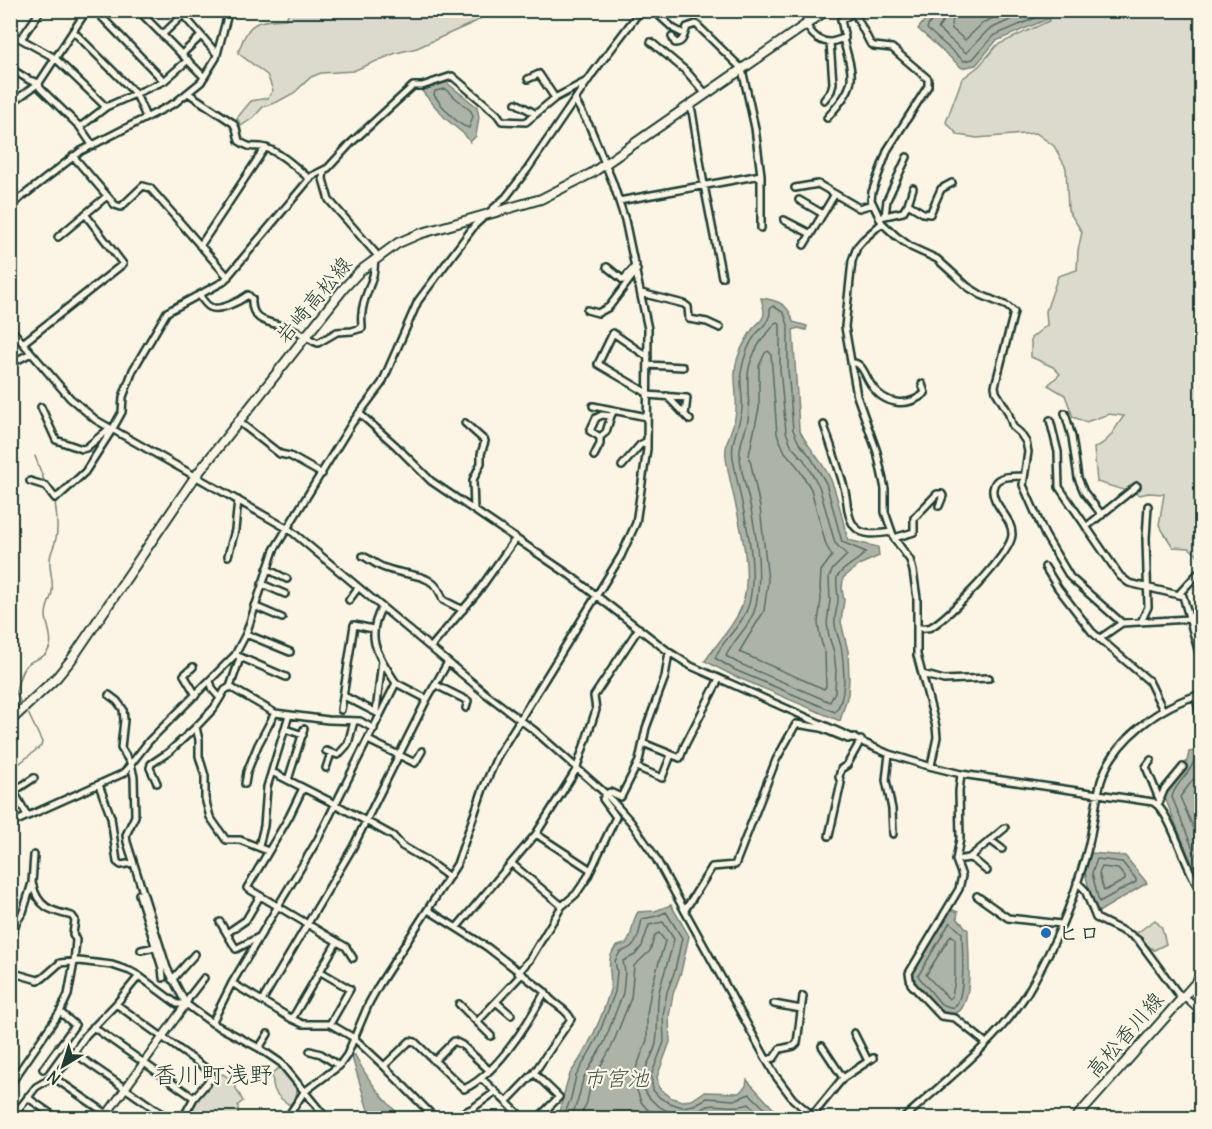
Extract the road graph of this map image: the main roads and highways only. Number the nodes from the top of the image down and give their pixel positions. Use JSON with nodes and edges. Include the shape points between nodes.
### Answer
{"nodes":[{"id":1,"x":827,"y":10,"type":"edge"},
{"id":2,"x":10,"y":721,"type":"edge"},
{"id":3,"x":1202,"y":976,"type":"edge"},
{"id":4,"x":1078,"y":1118,"type":"edge"}],
"edges":[{"from":1,"to":2,"type":"main road","name":"岩崎高松線","via":[[605,164],[548,196],[419,234],[376,257],[344,288],[195,477],[72,660]]},
{"from":3,"to":4,"type":"main road","name":"高松香川線"}]}
